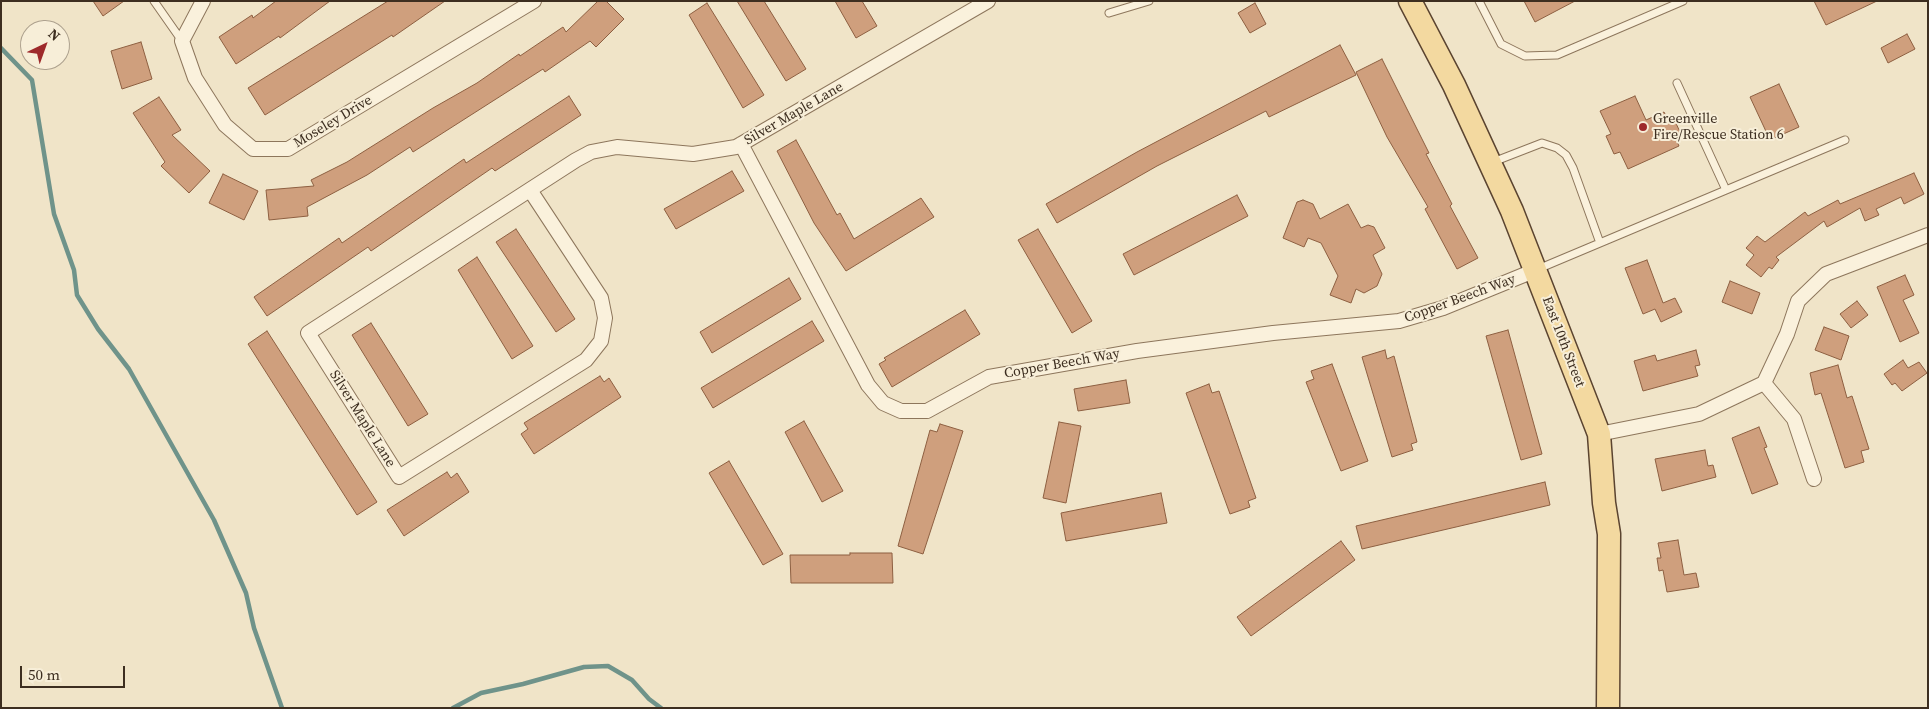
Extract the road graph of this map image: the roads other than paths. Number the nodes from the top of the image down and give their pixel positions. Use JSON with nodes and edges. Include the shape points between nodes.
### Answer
{"nodes":[{"id":1,"x":154,"y":1,"type":"edge"},
{"id":2,"x":203,"y":1,"type":"edge"},
{"id":3,"x":534,"y":1,"type":"edge"},
{"id":4,"x":988,"y":1,"type":"edge"},
{"id":5,"x":1149,"y":1,"type":"edge"},
{"id":6,"x":1410,"y":1,"type":"edge"},
{"id":7,"x":1479,"y":1,"type":"edge"},
{"id":8,"x":1683,"y":1,"type":"edge"},
{"id":9,"x":1109,"y":13,"type":"dead end"},
{"id":10,"x":182,"y":41,"type":"junction"},
{"id":11,"x":1677,"y":82,"type":"dead end"},
{"id":12,"x":1845,"y":140,"type":"dead end"},
{"id":13,"x":741,"y":144,"type":"junction"},
{"id":14,"x":1490,"y":163,"type":"junction"},
{"id":15,"x":530,"y":190,"type":"junction"},
{"id":16,"x":1726,"y":190,"type":"junction"},
{"id":17,"x":1927,"y":239,"type":"edge"},
{"id":18,"x":1600,"y":243,"type":"junction"},
{"id":19,"x":1536,"y":270,"type":"junction"},
{"id":20,"x":1764,"y":383,"type":"junction"},
{"id":21,"x":1599,"y":434,"type":"junction"},
{"id":22,"x":1814,"y":479,"type":"dead end"},
{"id":23,"x":1608,"y":708,"type":"edge"}],
"edges":[{"from":1,"to":10,"type":"lane"},
{"from":2,"to":10,"type":"street"},
{"from":3,"to":10,"type":"street","name":"Moseley Drive","via":[[288,149],[253,150],[225,124],[195,78]]},
{"from":4,"to":13,"type":"street","name":"Silver Maple Lane"},
{"from":5,"to":9,"type":"lane"},
{"from":6,"to":14,"type":"main road","name":"East 10th Street","via":[[1454,84]]},
{"from":7,"to":8,"type":"lane","via":[[1500,44],[1524,56],[1557,55]]},
{"from":11,"to":16,"type":"lane"},
{"from":12,"to":16,"type":"lane"},
{"from":13,"to":15,"type":"street","name":"Silver Maple Lane","via":[[693,154],[617,147],[591,152]]},
{"from":13,"to":19,"type":"street","name":"Copper Beech Way","via":[[868,385],[883,403],[901,410],[927,411],[989,377],[1137,351],[1399,321],[1443,308]]},
{"from":14,"to":18,"type":"lane","via":[[1542,143],[1557,148],[1566,155],[1573,168]]},
{"from":14,"to":19,"type":"main road","name":"East 10th Street"},
{"from":15,"to":15,"type":"street","name":"Silver Maple Lane","via":[[308,333],[399,477],[586,360],[601,341],[605,318],[601,298]]},
{"from":16,"to":18,"type":"lane"},
{"from":17,"to":20,"type":"street","via":[[1826,274],[1798,300],[1787,334]]},
{"from":18,"to":19,"type":"lane"},
{"from":19,"to":21,"type":"main road","name":"East 10th Street"},
{"from":20,"to":21,"type":"street","via":[[1700,414]]},
{"from":20,"to":22,"type":"street","via":[[1794,419]]},
{"from":21,"to":23,"type":"main road","name":"East 10th Street","via":[[1609,534]]}]}
